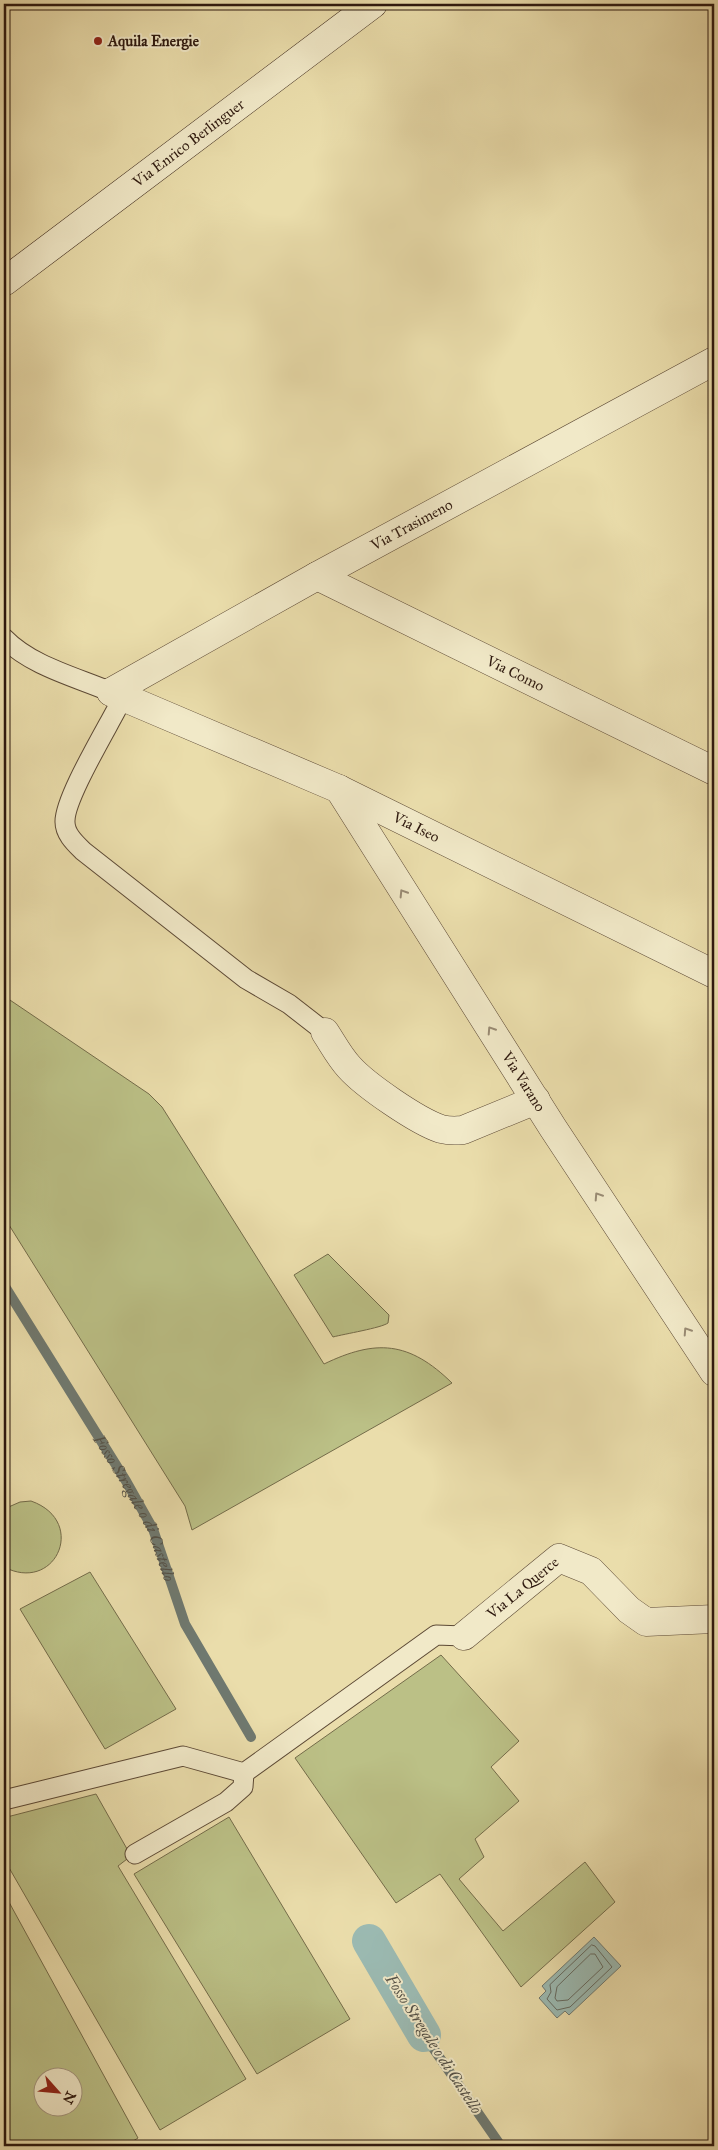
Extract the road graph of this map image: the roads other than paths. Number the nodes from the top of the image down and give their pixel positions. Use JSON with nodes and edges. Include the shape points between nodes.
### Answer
{"nodes":[{"id":1,"x":373,"y":4,"type":"edge"},
{"id":2,"x":4,"y":282,"type":"edge"},
{"id":3,"x":714,"y":361,"type":"edge"},
{"id":4,"x":317,"y":576,"type":"junction"},
{"id":5,"x":4,"y":638,"type":"edge"},
{"id":6,"x":117,"y":694,"type":"junction"},
{"id":7,"x":714,"y":771,"type":"edge"},
{"id":8,"x":339,"y":789,"type":"junction"},
{"id":9,"x":714,"y":974,"type":"edge"},
{"id":10,"x":325,"y":1032,"type":"joint"},
{"id":11,"x":536,"y":1100,"type":"junction"},
{"id":12,"x":714,"y":1372,"type":"edge"},
{"id":13,"x":714,"y":1619,"type":"edge"},
{"id":14,"x":464,"y":1636,"type":"joint"},
{"id":15,"x":244,"y":1772,"type":"junction"},
{"id":16,"x":4,"y":1800,"type":"edge"},
{"id":17,"x":135,"y":1854,"type":"dead end"}],
"edges":[{"from":1,"to":2,"type":"street","name":"Via Enrico Berlinguer"},
{"from":3,"to":4,"type":"street","name":"Via Trasimeno"},
{"from":4,"to":6,"type":"street","name":"Via Trasimeno"},
{"from":4,"to":7,"type":"street","name":"Via Como"},
{"from":5,"to":6,"type":"lane","via":[[42,663]]},
{"from":6,"to":8,"type":"street","name":"Via Iseo"},
{"from":6,"to":10,"type":"lane","via":[[70,799],[64,824],[68,834],[83,851],[246,980],[289,1004]]},
{"from":8,"to":9,"type":"street","name":"Via Iseo"},
{"from":11,"to":8,"type":"street","name":"Via Varano","one_way":true},
{"from":10,"to":11,"type":"street","via":[[340,1056],[360,1078],[438,1128],[464,1130]]},
{"from":12,"to":11,"type":"street","name":"Via Varano","one_way":true},
{"from":13,"to":14,"type":"street","name":"Via La Querce","via":[[646,1622],[629,1610],[591,1571],[559,1558]]},
{"from":14,"to":15,"type":"lane","via":[[436,1635]]},
{"from":15,"to":16,"type":"lane","via":[[183,1756]]},
{"from":15,"to":17,"type":"lane","via":[[243,1787],[226,1802]]}]}
